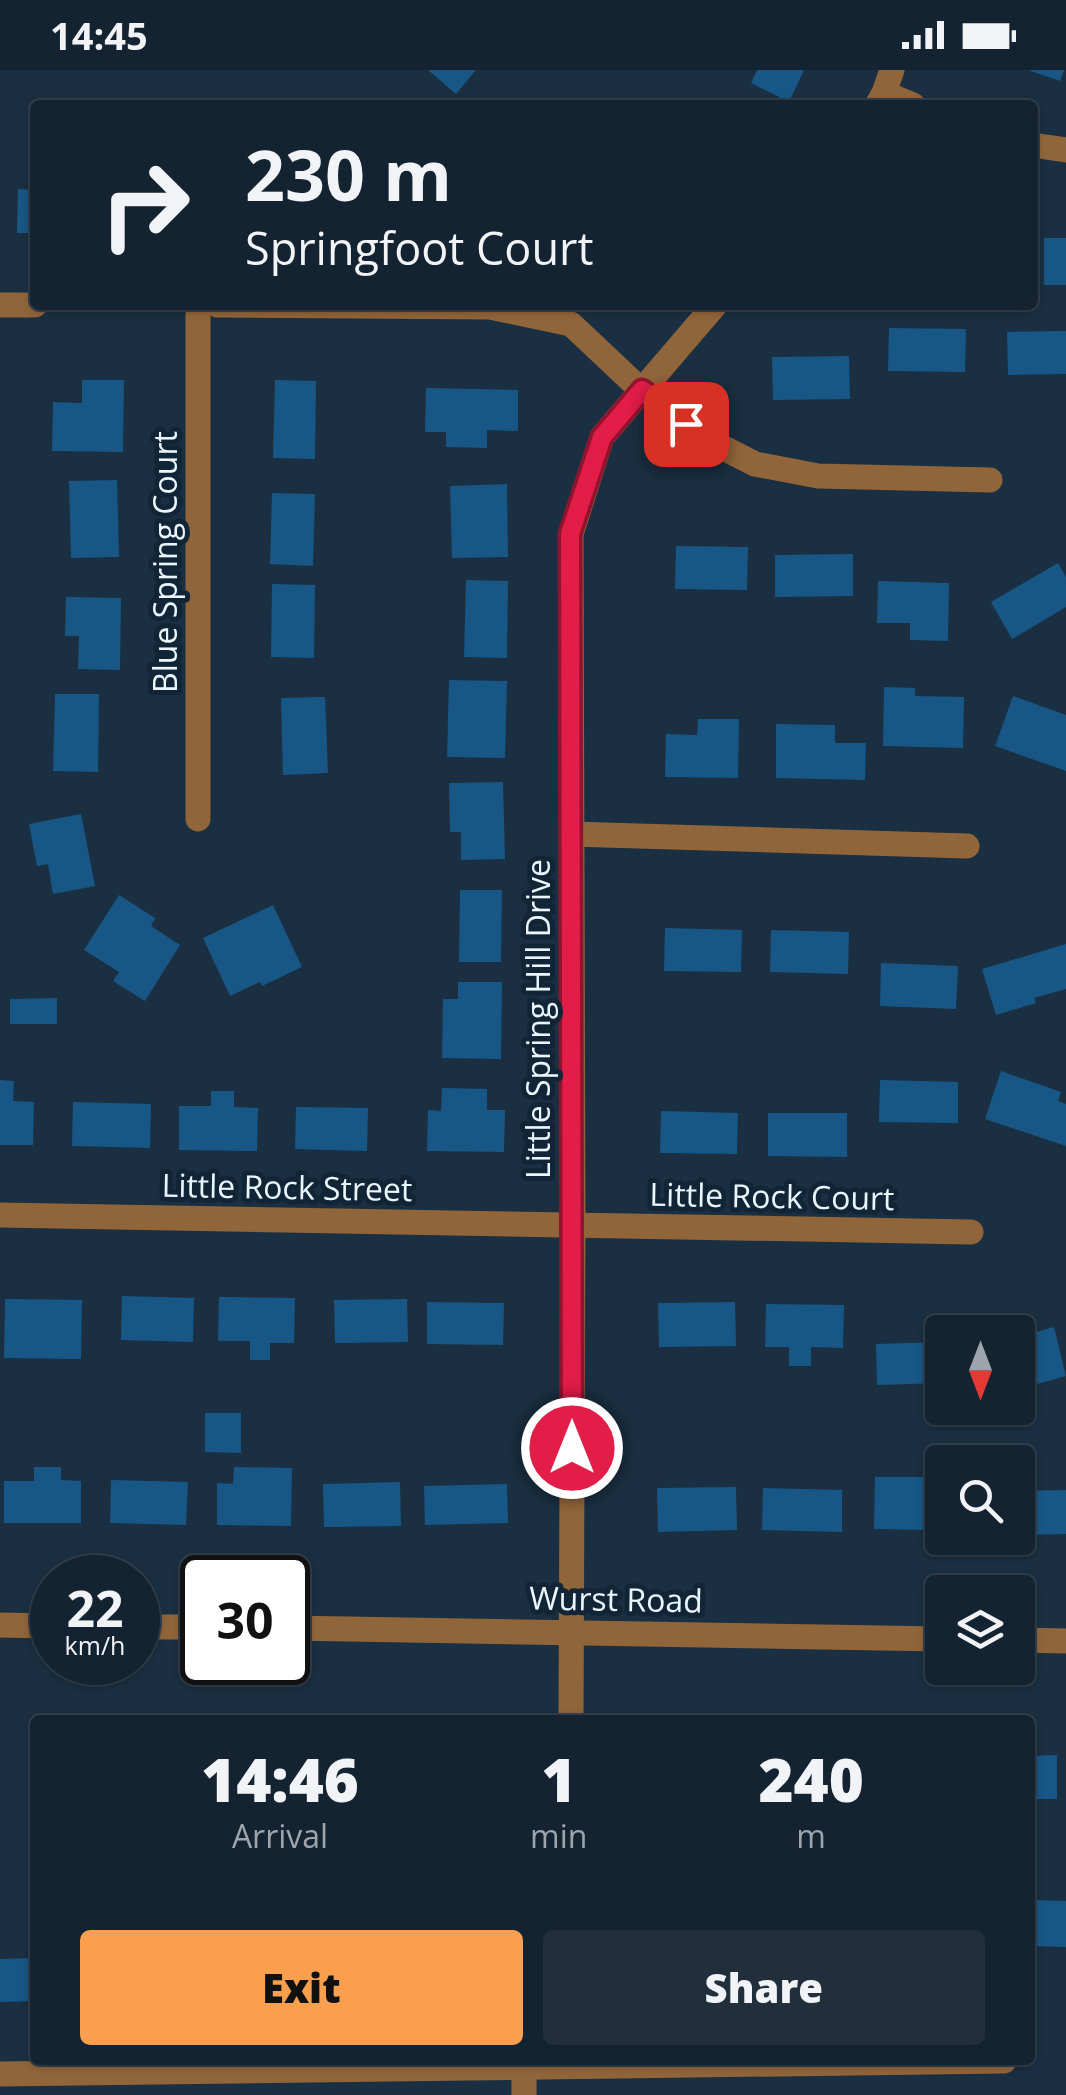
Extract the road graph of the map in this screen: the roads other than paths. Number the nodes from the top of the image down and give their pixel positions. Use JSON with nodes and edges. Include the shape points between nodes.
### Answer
{"nodes":[{"id":1,"x":1038,"y":146,"type":"edge"},
{"id":2,"x":1066,"y":150,"type":"edge"},
{"id":3,"x":0,"y":304,"type":"edge"},
{"id":4,"x":30,"y":305,"type":"edge"},
{"id":5,"x":198,"y":310,"type":"edge"},
{"id":6,"x":504,"y":310,"type":"edge"},
{"id":7,"x":711,"y":310,"type":"edge"},
{"id":8,"x":642,"y":390,"type":"junction"},
{"id":9,"x":990,"y":480,"type":"dead end"},
{"id":10,"x":198,"y":819,"type":"dead end"},
{"id":11,"x":570,"y":834,"type":"junction"},
{"id":12,"x":967,"y":846,"type":"dead end"},
{"id":13,"x":0,"y":1215,"type":"edge"},
{"id":14,"x":573,"y":1227,"type":"junction"},
{"id":15,"x":971,"y":1232,"type":"dead end"},
{"id":16,"x":0,"y":1625,"type":"edge"},
{"id":17,"x":30,"y":1626,"type":"edge"},
{"id":18,"x":310,"y":1628,"type":"edge"},
{"id":19,"x":570,"y":1632,"type":"junction"},
{"id":20,"x":925,"y":1639,"type":"edge"},
{"id":21,"x":1035,"y":1640,"type":"edge"},
{"id":22,"x":1066,"y":1641,"type":"edge"},
{"id":23,"x":570,"y":1715,"type":"edge"},
{"id":24,"x":472,"y":2065,"type":"edge"},
{"id":25,"x":524,"y":2065,"type":"edge"},
{"id":26,"x":0,"y":2074,"type":"edge"},
{"id":27,"x":524,"y":2095,"type":"edge"}],
"edges":[{"from":1,"to":2,"type":"street"},
{"from":3,"to":4,"type":"street"},
{"from":5,"to":10,"type":"street","name":"Blue Spring Court"},
{"from":6,"to":8,"type":"street","via":[[572,324]]},
{"from":7,"to":8,"type":"street","name":"Little Spring Hill Drive"},
{"from":8,"to":9,"type":"street","via":[[708,440],[755,464],[818,476]]},
{"from":8,"to":11,"type":"street","name":"Little Spring Hill Drive","via":[[602,437],[570,534]]},
{"from":11,"to":12,"type":"street"},
{"from":11,"to":14,"type":"street","name":"Little Spring Hill Drive"},
{"from":13,"to":14,"type":"street","name":"Little Rock Street"},
{"from":14,"to":15,"type":"street","name":"Little Rock Court"},
{"from":14,"to":19,"type":"street","name":"Little Spring Hill Drive"},
{"from":16,"to":17,"type":"street"},
{"from":18,"to":19,"type":"street","name":"Wurst Road"},
{"from":19,"to":20,"type":"street","name":"Wurst Road"},
{"from":19,"to":23,"type":"street","name":"Little Spring Hill Drive"},
{"from":21,"to":22,"type":"street"},
{"from":24,"to":26,"type":"street"},
{"from":25,"to":27,"type":"street"}]}
